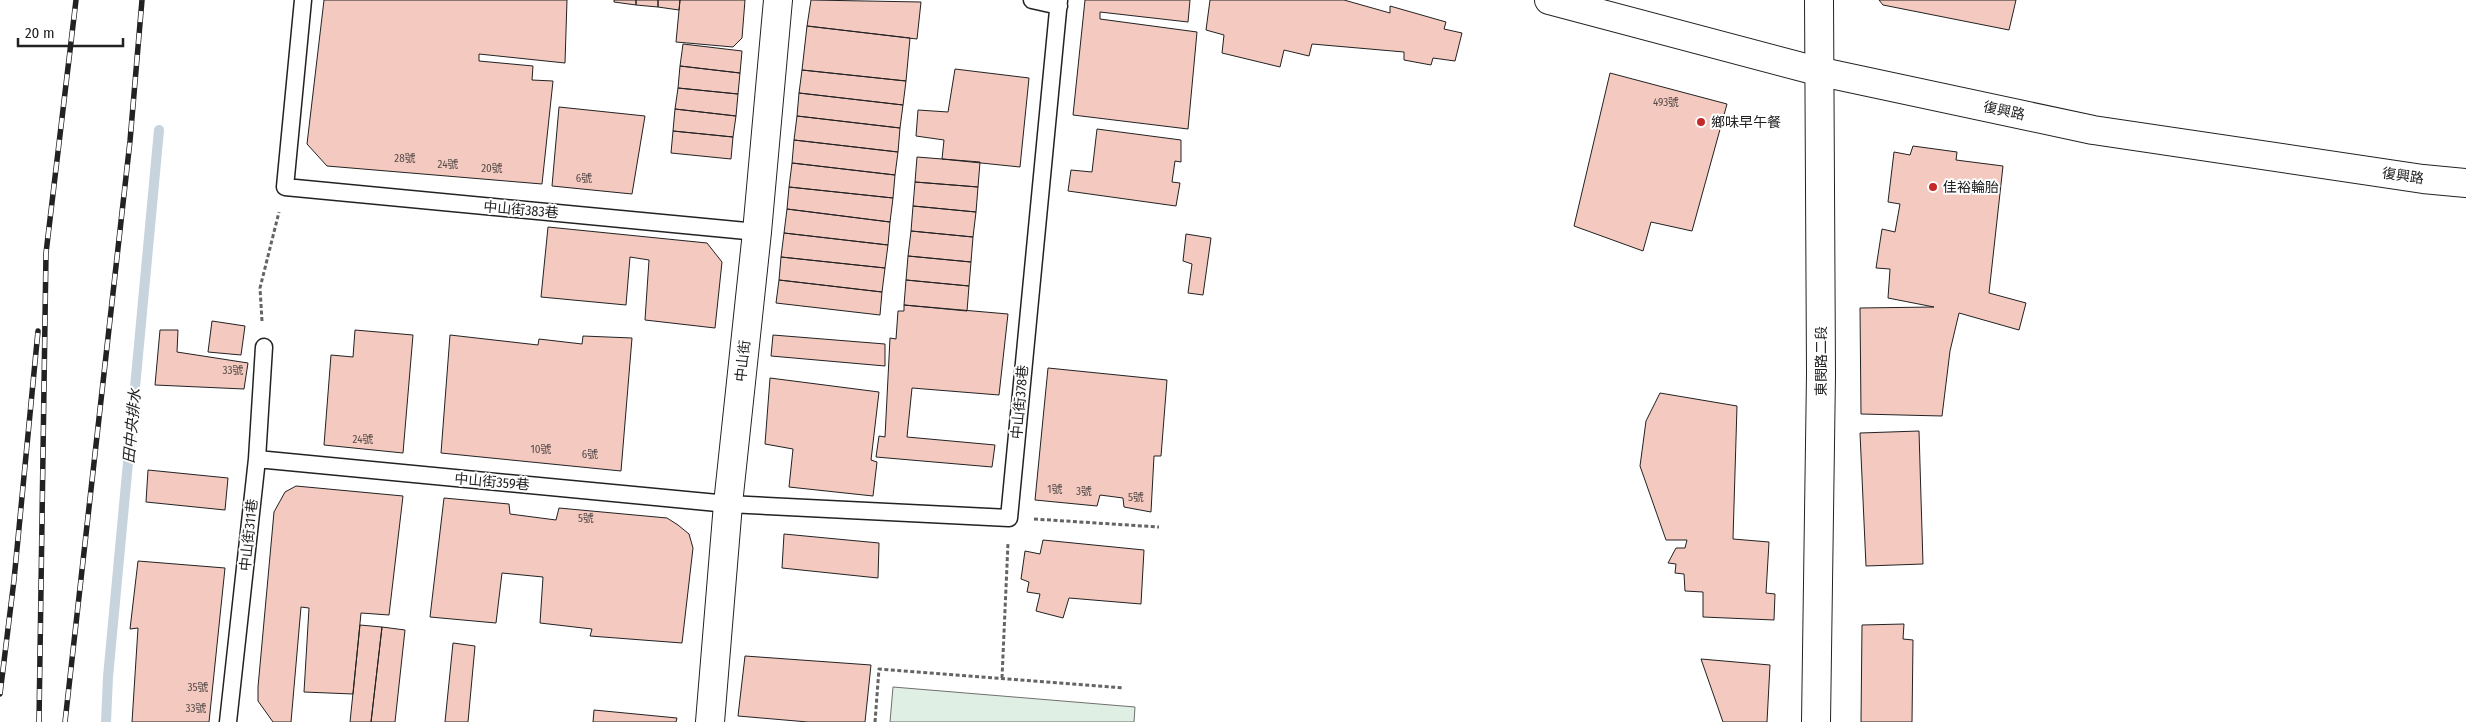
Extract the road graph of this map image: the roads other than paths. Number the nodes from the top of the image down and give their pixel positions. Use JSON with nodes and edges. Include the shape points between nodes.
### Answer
{"nodes":[{"id":1,"x":303,"y":0,"type":"edge"},
{"id":2,"x":778,"y":0,"type":"edge"},
{"id":3,"x":1032,"y":0,"type":"edge"},
{"id":4,"x":1549,"y":0,"type":"edge"},
{"id":5,"x":1819,"y":0,"type":"edge"},
{"id":6,"x":1059,"y":3,"type":"edge"},
{"id":7,"x":1817,"y":72,"type":"junction"},
{"id":8,"x":2466,"y":183,"type":"edge"},
{"id":9,"x":757,"y":232,"type":"junction"},
{"id":10,"x":264,"y":347,"type":"road end"},
{"id":11,"x":257,"y":459,"type":"junction"},
{"id":12,"x":728,"y":504,"type":"junction"},
{"id":13,"x":228,"y":722,"type":"edge"},
{"id":14,"x":710,"y":722,"type":"edge"},
{"id":15,"x":1816,"y":722,"type":"edge"}],
"edges":[{"from":1,"to":9,"type":"lane","name":"中山街383巷","via":[[285,187]]},
{"from":2,"to":9,"type":"street","name":"中山街"},
{"from":3,"to":6,"type":"lane"},
{"from":4,"to":7,"type":"street","name":"復興路"},
{"from":5,"to":7,"type":"street","name":"東閔路二段"},
{"from":6,"to":12,"type":"lane","name":"中山街378巷","via":[[1009,518]]},
{"from":7,"to":8,"type":"street","name":"復興路","via":[[2093,130]]},
{"from":7,"to":15,"type":"street","name":"東閔路二段","via":[[1821,374]]},
{"from":9,"to":12,"type":"street","name":"中山街"},
{"from":10,"to":11,"type":"lane","name":"中山街311巷"},
{"from":11,"to":12,"type":"lane","name":"中山街359巷"},
{"from":11,"to":13,"type":"lane","name":"中山街311巷"},
{"from":12,"to":14,"type":"street","name":"中山街"}]}
